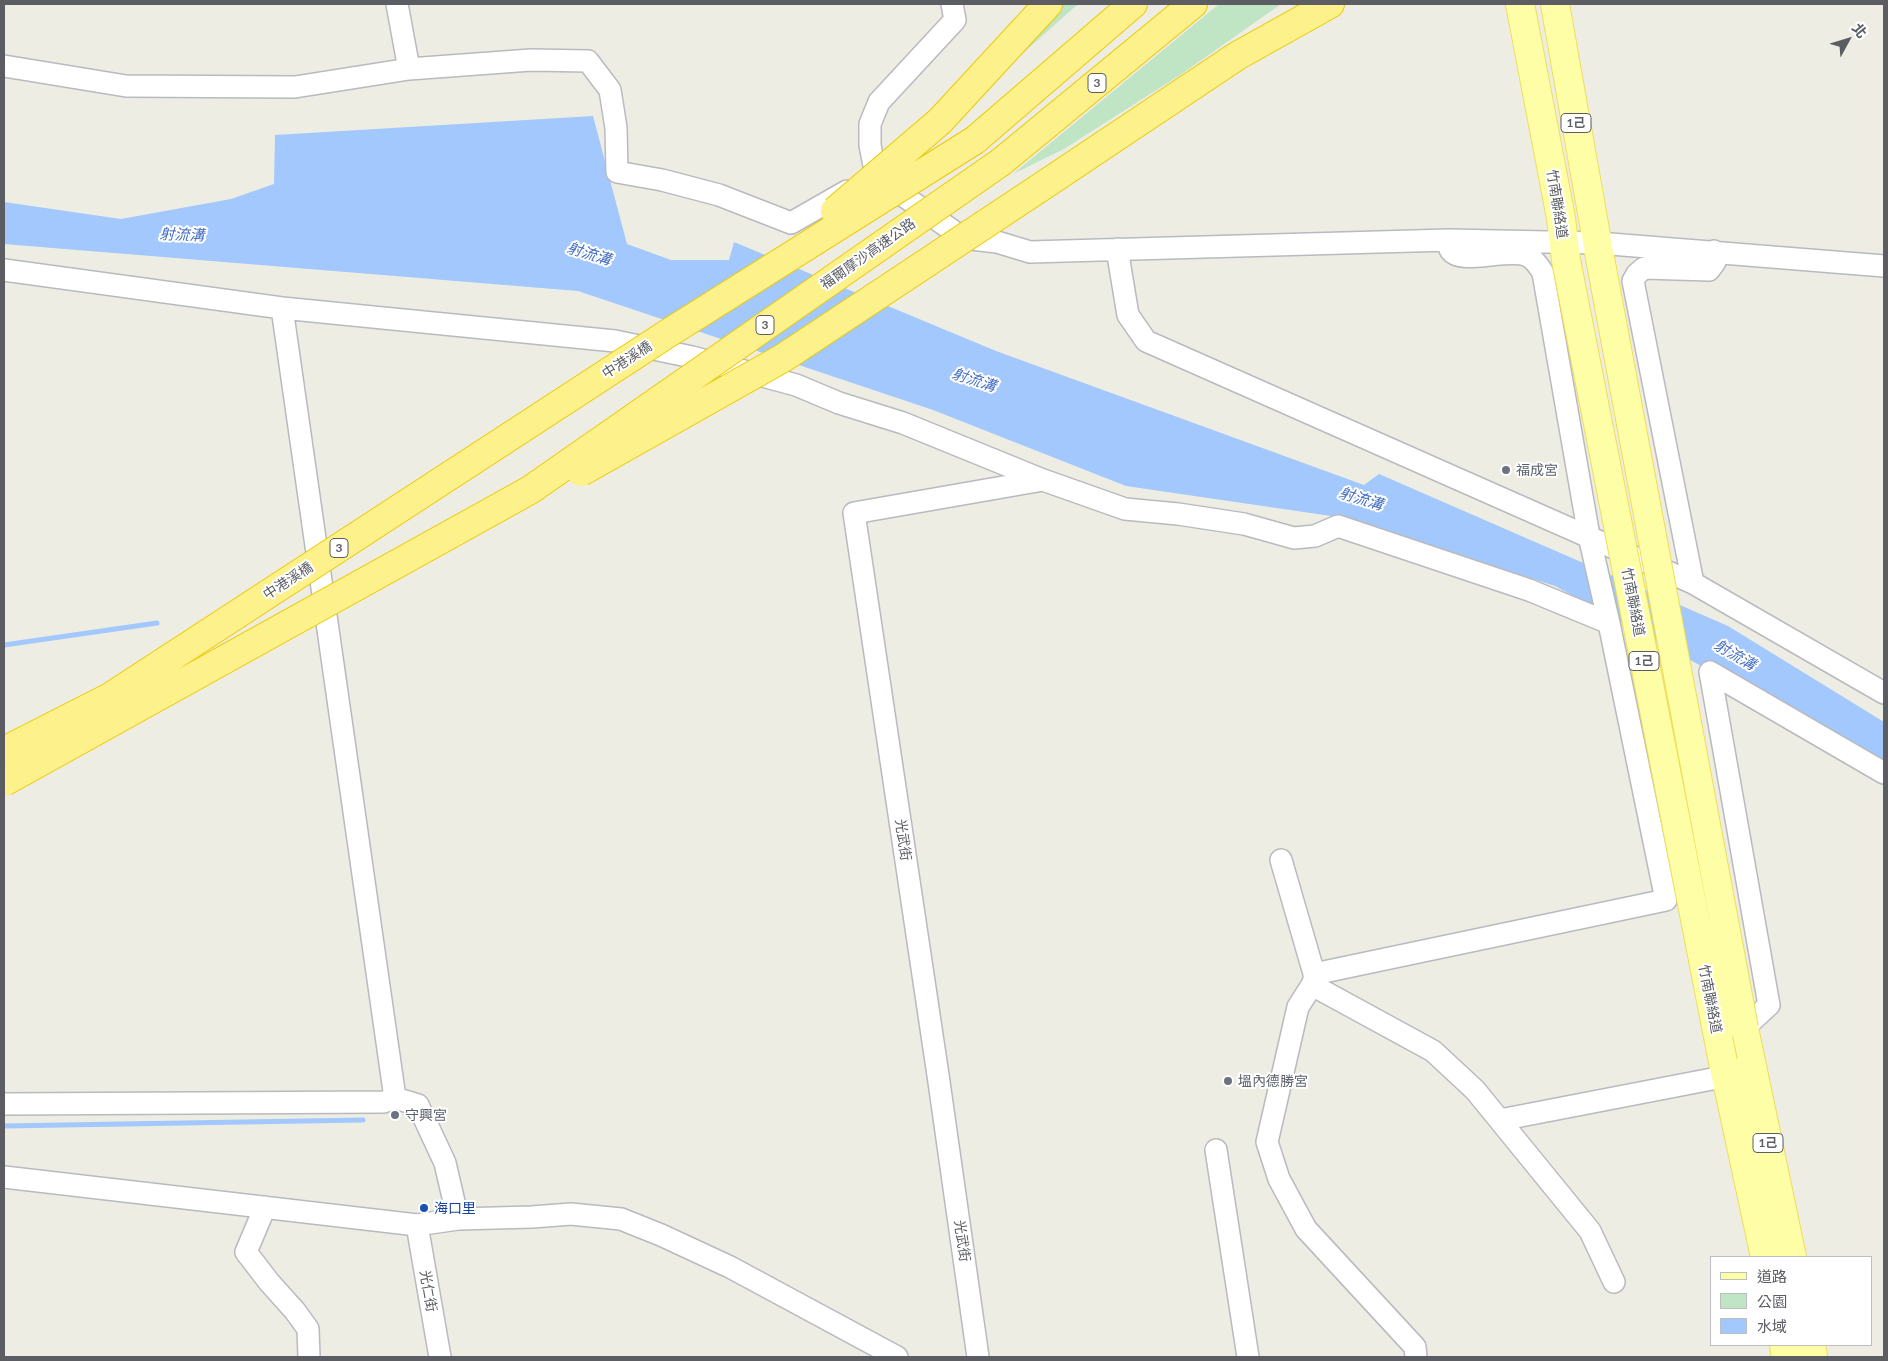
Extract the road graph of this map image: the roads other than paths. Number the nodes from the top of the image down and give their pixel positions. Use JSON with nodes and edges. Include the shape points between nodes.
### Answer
{"nodes":[{"id":1,"x":398,"y":4,"type":"edge"},
{"id":2,"x":952,"y":4,"type":"edge"},
{"id":3,"x":1048,"y":4,"type":"edge"},
{"id":4,"x":1133,"y":4,"type":"edge"},
{"id":5,"x":1193,"y":4,"type":"edge"},
{"id":6,"x":1330,"y":4,"type":"edge"},
{"id":7,"x":1520,"y":4,"type":"edge"},
{"id":8,"x":1555,"y":4,"type":"edge"},
{"id":9,"x":4,"y":66,"type":"edge"},
{"id":10,"x":409,"y":70,"type":"junction"},
{"id":11,"x":876,"y":176,"type":"junction"},
{"id":12,"x":1448,"y":240,"type":"junction"},
{"id":13,"x":1117,"y":249,"type":"junction"},
{"id":14,"x":1599,"y":250,"type":"junction"},
{"id":15,"x":1565,"y":251,"type":"junction"},
{"id":16,"x":1714,"y":252,"type":"junction"},
{"id":17,"x":1884,"y":266,"type":"edge"},
{"id":18,"x":4,"y":270,"type":"edge"},
{"id":19,"x":282,"y":308,"type":"junction"},
{"id":20,"x":667,"y":334,"type":"junction"},
{"id":21,"x":1043,"y":480,"type":"junction"},
{"id":22,"x":530,"y":490,"type":"junction"},
{"id":23,"x":1590,"y":536,"type":"junction"},
{"id":24,"x":1693,"y":583,"type":"junction"},
{"id":25,"x":1609,"y":623,"type":"junction"},
{"id":26,"x":1884,"y":693,"type":"edge"},
{"id":27,"x":4,"y":751,"type":"edge"},
{"id":28,"x":1884,"y":773,"type":"edge"},
{"id":29,"x":4,"y":782,"type":"edge"},
{"id":30,"x":1281,"y":860,"type":"dead end"},
{"id":31,"x":1313,"y":980,"type":"junction"},
{"id":32,"x":1744,"y":1028,"type":"junction"},
{"id":33,"x":1724,"y":1070,"type":"junction"},
{"id":34,"x":395,"y":1098,"type":"junction"},
{"id":35,"x":4,"y":1104,"type":"edge"},
{"id":36,"x":1500,"y":1120,"type":"junction"},
{"id":37,"x":1216,"y":1150,"type":"dead end"},
{"id":38,"x":1773,"y":1164,"type":"junction"},
{"id":39,"x":1746,"y":1170,"type":"junction"},
{"id":40,"x":4,"y":1177,"type":"edge"},
{"id":41,"x":265,"y":1206,"type":"junction"},
{"id":42,"x":458,"y":1219,"type":"junction"},
{"id":43,"x":417,"y":1225,"type":"junction"},
{"id":44,"x":1765,"y":1256,"type":"edge"},
{"id":45,"x":1792,"y":1256,"type":"edge"},
{"id":46,"x":1614,"y":1282,"type":"dead end"},
{"id":47,"x":309,"y":1357,"type":"edge"},
{"id":48,"x":440,"y":1357,"type":"edge"},
{"id":49,"x":897,"y":1357,"type":"edge"},
{"id":50,"x":978,"y":1357,"type":"edge"},
{"id":51,"x":1248,"y":1357,"type":"edge"},
{"id":52,"x":1416,"y":1357,"type":"edge"}],
"edges":[{"from":1,"to":10,"type":"street"},
{"from":2,"to":11,"type":"street","via":[[955,20],[879,102],[870,124]]},
{"from":3,"to":20,"type":"highway","bridge":true,"via":[[940,121],[810,230]]},
{"from":4,"to":20,"type":"highway","number":"3","bridge":true,"via":[[975,140]]},
{"from":5,"to":22,"type":"highway","name":"福爾摩沙高速公路","number":"3","bridge":true,"via":[[1001,162]]},
{"from":6,"to":22,"type":"highway","bridge":true,"via":[[1237,56],[782,358],[588,470]]},
{"from":7,"to":15,"type":"main road","name":"竹南聯絡道","number":"1己"},
{"from":8,"to":14,"type":"main road","name":"竹南聯絡道","number":"1己"},
{"from":9,"to":10,"type":"street","via":[[126,86],[294,87]]},
{"from":10,"to":11,"type":"street","via":[[531,60],[588,62],[610,90],[616,128],[617,172],[719,195],[791,222]]},
{"from":11,"to":13,"type":"street","via":[[963,238],[997,242],[1030,252]]},
{"from":12,"to":13,"type":"street"},
{"from":12,"to":15,"type":"street"},
{"from":12,"to":23,"type":"street","via":[[1450,250],[1462,257],[1506,253],[1526,255],[1544,273]]},
{"from":13,"to":23,"type":"street","via":[[1128,315],[1146,341]]},
{"from":14,"to":15,"type":"street"},
{"from":14,"to":16,"type":"street"},
{"from":14,"to":32,"type":"main road","name":"竹南聯絡道","number":"1己","bridge":true},
{"from":15,"to":33,"type":"main road","name":"竹南聯絡道","number":"1己","bridge":true},
{"from":16,"to":17,"type":"street"},
{"from":16,"to":24,"type":"street","via":[[1715,262],[1709,270],[1644,268],[1633,281]]},
{"from":18,"to":19,"type":"street"},
{"from":19,"to":21,"type":"street","via":[[615,341],[692,357],[796,385],[839,403],[903,423]]},
{"from":19,"to":34,"type":"street"},
{"from":20,"to":27,"type":"highway","name":"中港溪橋","number":"3","bridge":true,"via":[[110,697]]},
{"from":21,"to":25,"type":"street","via":[[1125,509],[1244,524],[1294,538],[1315,536],[1338,526],[1529,590]]},
{"from":21,"to":50,"type":"street","name":"光武街","via":[[854,513]]},
{"from":22,"to":29,"type":"highway","number":"3","bridge":true},
{"from":23,"to":24,"type":"street"},
{"from":23,"to":25,"type":"street"},
{"from":24,"to":26,"type":"street"},
{"from":25,"to":31,"type":"street","via":[[1666,900]]},
{"from":28,"to":32,"type":"street","via":[[1710,672],[1769,1005]]},
{"from":30,"to":31,"type":"street"},
{"from":31,"to":36,"type":"street","via":[[1433,1051],[1475,1090]]},
{"from":31,"to":52,"type":"street","via":[[1298,1007],[1267,1142],[1279,1179],[1306,1229],[1415,1347]]},
{"from":32,"to":38,"type":"main road","name":"竹南聯絡道","number":"1己"},
{"from":33,"to":36,"type":"street","via":[[1712,1079]]},
{"from":33,"to":39,"type":"main road","name":"竹南聯絡道","number":"1己"},
{"from":34,"to":35,"type":"street","via":[[384,1102]]},
{"from":34,"to":42,"type":"street","via":[[418,1105],[445,1163]]},
{"from":36,"to":46,"type":"street","via":[[1590,1231]]},
{"from":37,"to":51,"type":"street"},
{"from":38,"to":39,"type":"main road"},
{"from":38,"to":45,"type":"main road","name":"竹南聯絡道","number":"1己"},
{"from":39,"to":44,"type":"main road","name":"竹南聯絡道","number":"1己"},
{"from":40,"to":41,"type":"street"},
{"from":41,"to":43,"type":"street"},
{"from":41,"to":47,"type":"street","via":[[246,1252],[308,1329]]},
{"from":42,"to":43,"type":"street"},
{"from":42,"to":49,"type":"street","via":[[571,1214],[621,1219],[730,1267]]},
{"from":43,"to":48,"type":"street","name":"光仁街"}]}
